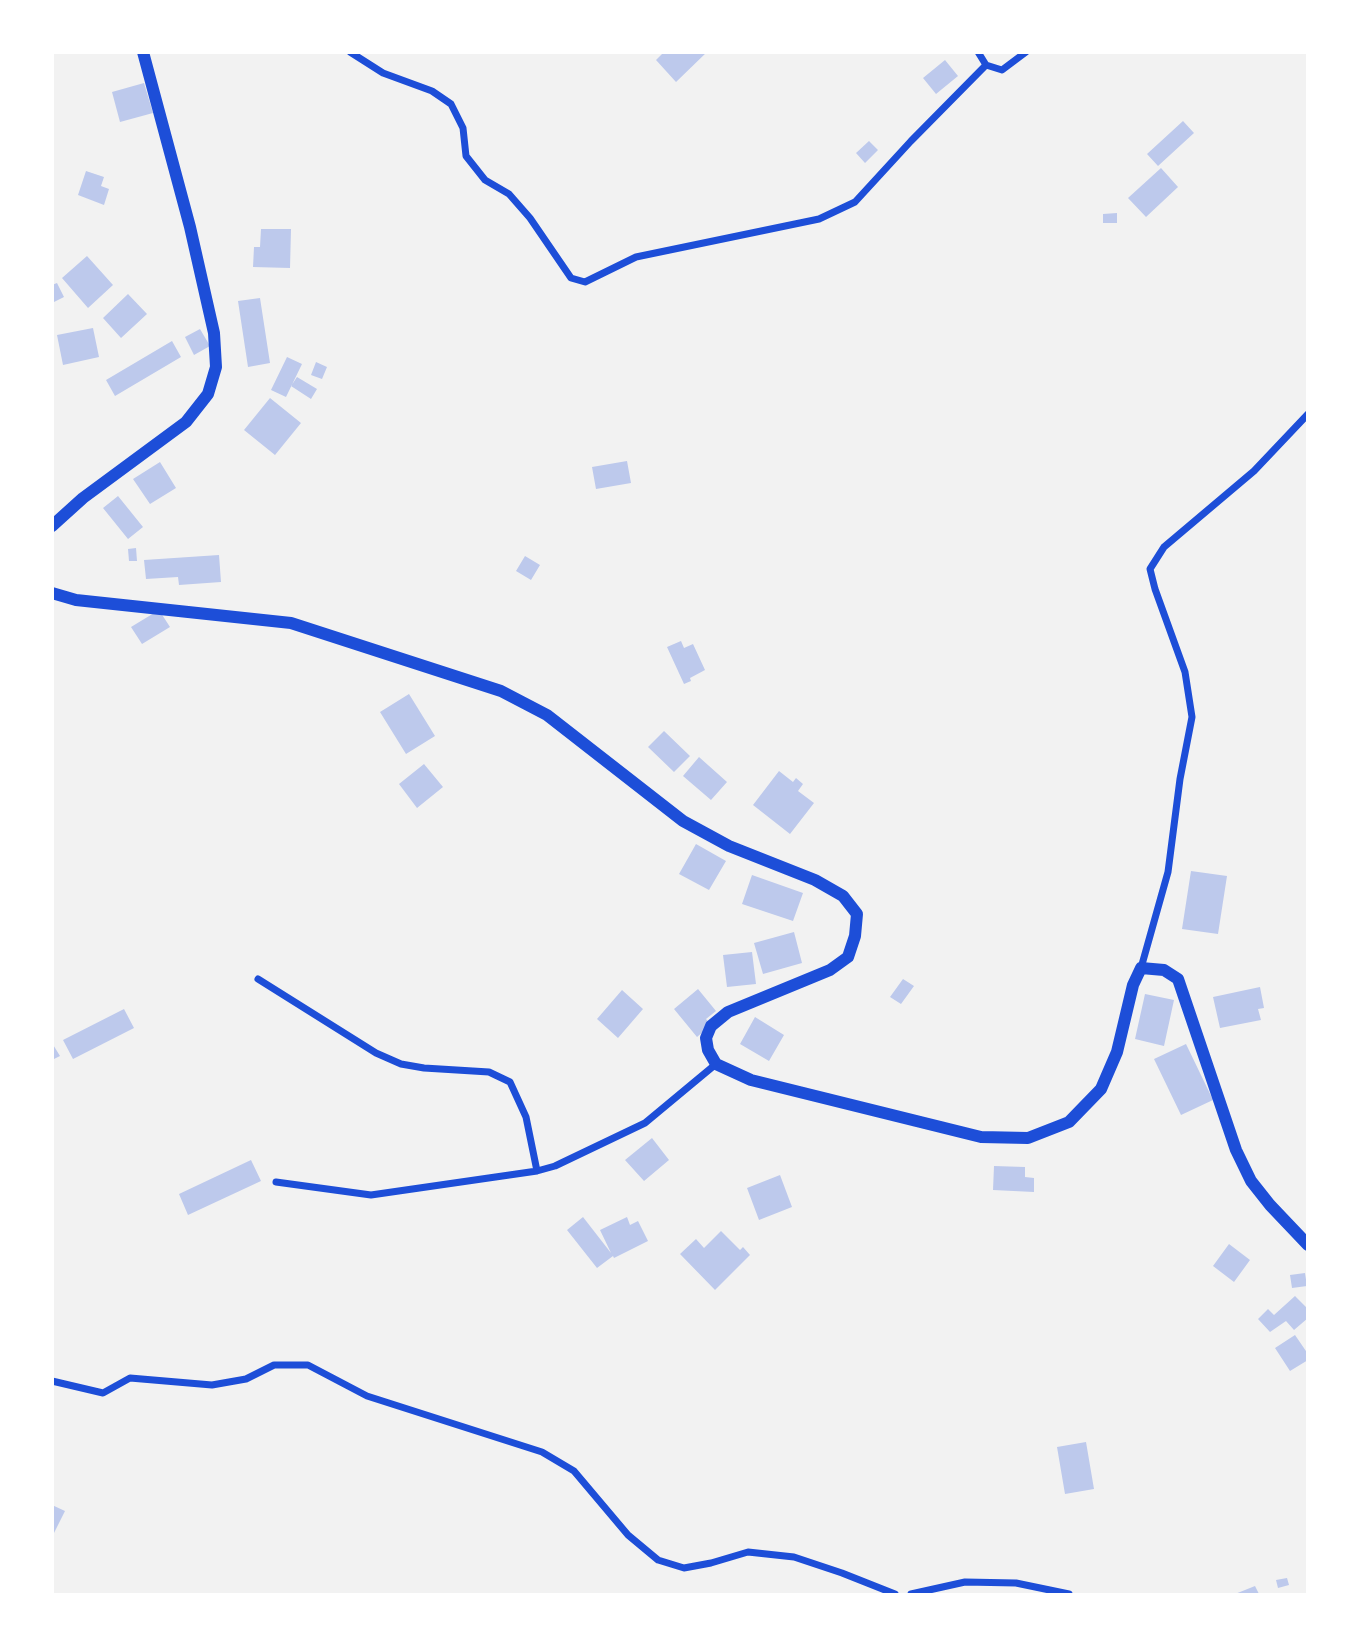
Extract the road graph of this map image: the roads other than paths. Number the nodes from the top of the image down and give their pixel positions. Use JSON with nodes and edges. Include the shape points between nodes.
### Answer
{"nodes":[{"id":1,"x":143,"y":52,"type":"edge"},
{"id":2,"x":350,"y":52,"type":"edge"},
{"id":3,"x":978,"y":52,"type":"edge"},
{"id":4,"x":1026,"y":52,"type":"edge"},
{"id":5,"x":986,"y":65,"type":"junction"},
{"id":6,"x":1307,"y":414,"type":"edge"},
{"id":7,"x":52,"y":526,"type":"edge"},
{"id":8,"x":52,"y":593,"type":"edge"},
{"id":9,"x":1141,"y":968,"type":"junction"},
{"id":10,"x":258,"y":979,"type":"dead end"},
{"id":11,"x":716,"y":1063,"type":"junction"},
{"id":12,"x":537,"y":1171,"type":"junction"},
{"id":13,"x":276,"y":1182,"type":"dead end"},
{"id":14,"x":1307,"y":1245,"type":"edge"},
{"id":15,"x":52,"y":1381,"type":"edge"},
{"id":16,"x":895,"y":1594,"type":"edge"},
{"id":17,"x":911,"y":1594,"type":"edge"},
{"id":18,"x":1069,"y":1594,"type":"edge"}],
"edges":[{"from":1,"to":7,"type":"main road","via":[[193,240],[214,333],[216,367],[208,394],[186,422]]},
{"from":2,"to":5,"type":"street","via":[[383,73],[432,91],[451,104],[463,128],[466,156],[485,180],[509,194],[530,218],[572,278],[585,282],[636,257],[819,219],[855,202]]},
{"from":3,"to":5,"type":"street"},
{"from":4,"to":5,"type":"street","via":[[1002,70]]},
{"from":6,"to":9,"type":"street","via":[[1254,471],[1164,547],[1150,569],[1185,672],[1192,717],[1168,872]]},
{"from":8,"to":11,"type":"main road","via":[[76,600],[291,623],[501,691],[547,715],[683,821],[843,896],[857,914],[848,957],[830,970],[728,1012],[711,1026],[706,1038]]},
{"from":9,"to":11,"type":"main road","via":[[1117,1052],[1101,1089],[1069,1122],[1028,1138],[981,1137],[751,1080]]},
{"from":9,"to":14,"type":"main road","via":[[1164,970],[1178,979],[1236,1150],[1251,1181]]},
{"from":10,"to":12,"type":"street","via":[[376,1054],[424,1068],[489,1072],[510,1082],[526,1117]]},
{"from":11,"to":12,"type":"street","via":[[645,1122]]},
{"from":12,"to":13,"type":"street","via":[[371,1195]]},
{"from":15,"to":16,"type":"street","via":[[103,1393],[130,1378],[212,1385],[246,1380],[274,1366],[308,1365],[367,1396],[541,1452],[575,1471],[628,1535],[658,1560],[684,1568],[748,1552],[794,1557]]},
{"from":17,"to":18,"type":"street","via":[[965,1582],[1016,1583]]}]}
